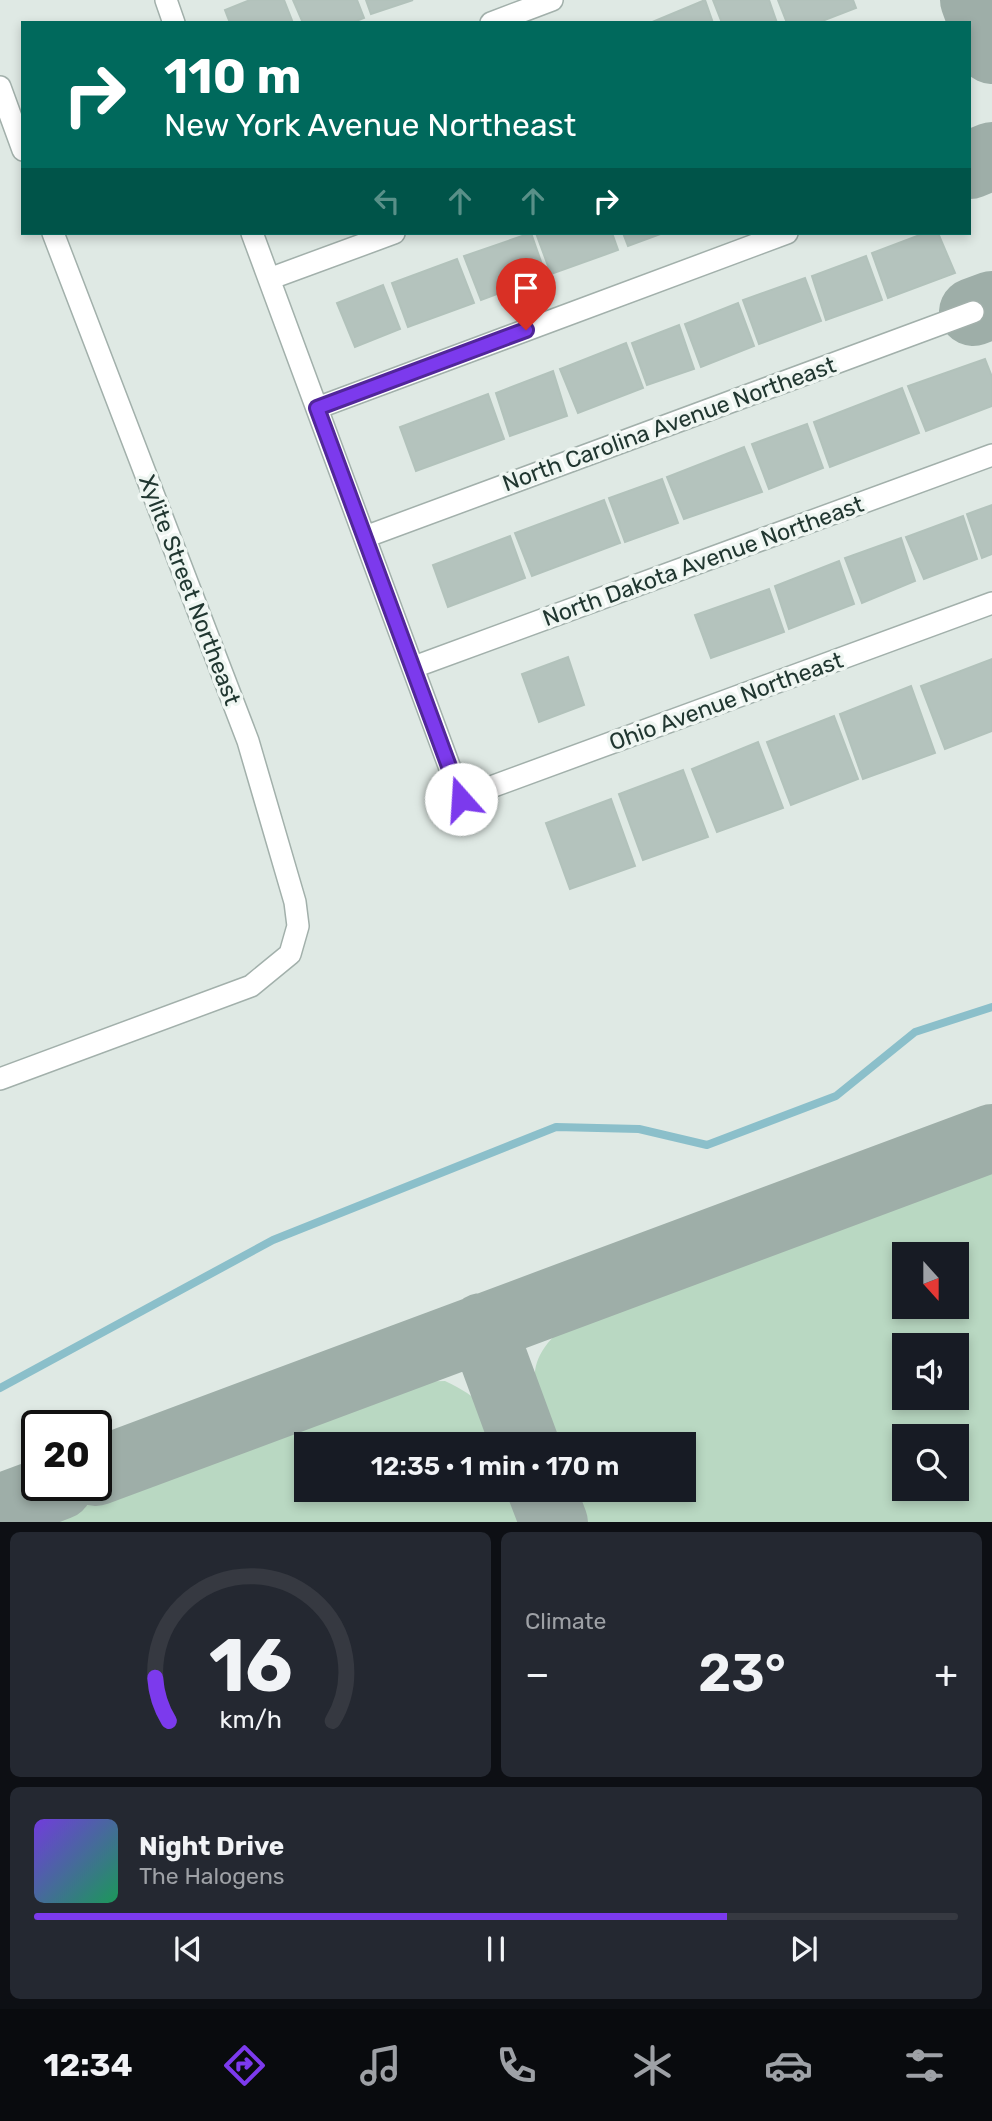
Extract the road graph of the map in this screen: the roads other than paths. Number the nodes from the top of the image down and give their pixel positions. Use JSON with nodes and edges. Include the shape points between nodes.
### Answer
{"nodes":[{"id":1,"x":166,"y":0,"type":"edge"},
{"id":2,"x":552,"y":0,"type":"edge"},
{"id":3,"x":173,"y":21,"type":"edge"},
{"id":4,"x":496,"y":21,"type":"edge"},
{"id":5,"x":0,"y":87,"type":"edge"},
{"id":6,"x":21,"y":145,"type":"edge"},
{"id":7,"x":54,"y":235,"type":"edge"},
{"id":8,"x":253,"y":235,"type":"edge"},
{"id":9,"x":389,"y":235,"type":"edge"},
{"id":10,"x":782,"y":235,"type":"edge"},
{"id":11,"x":270,"y":279,"type":"junction"},
{"id":12,"x":973,"y":312,"type":"dead end"},
{"id":13,"x":317,"y":408,"type":"junction"},
{"id":14,"x":992,"y":455,"type":"edge"},
{"id":15,"x":365,"y":537,"type":"junction"},
{"id":16,"x":992,"y":603,"type":"edge"},
{"id":17,"x":414,"y":667,"type":"junction"},
{"id":18,"x":0,"y":1079,"type":"edge"}],
"edges":[{"from":1,"to":3,"type":"street"},
{"from":2,"to":4,"type":"street"},
{"from":5,"to":6,"type":"street"},
{"from":7,"to":18,"type":"street","name":"Xylite Street Northeast","via":[[248,741],[298,926],[290,954],[251,986]]},
{"from":8,"to":11,"type":"street"},
{"from":9,"to":11,"type":"street"},
{"from":10,"to":13,"type":"street"},
{"from":11,"to":13,"type":"street"},
{"from":12,"to":15,"type":"street","name":"North Carolina Avenue Northeast"},
{"from":13,"to":15,"type":"street"},
{"from":14,"to":17,"type":"street","name":"North Dakota Avenue Northeast"},
{"from":15,"to":17,"type":"street"},
{"from":16,"to":17,"type":"street","name":"Ohio Avenue Northeast","via":[[461,799]]}]}
